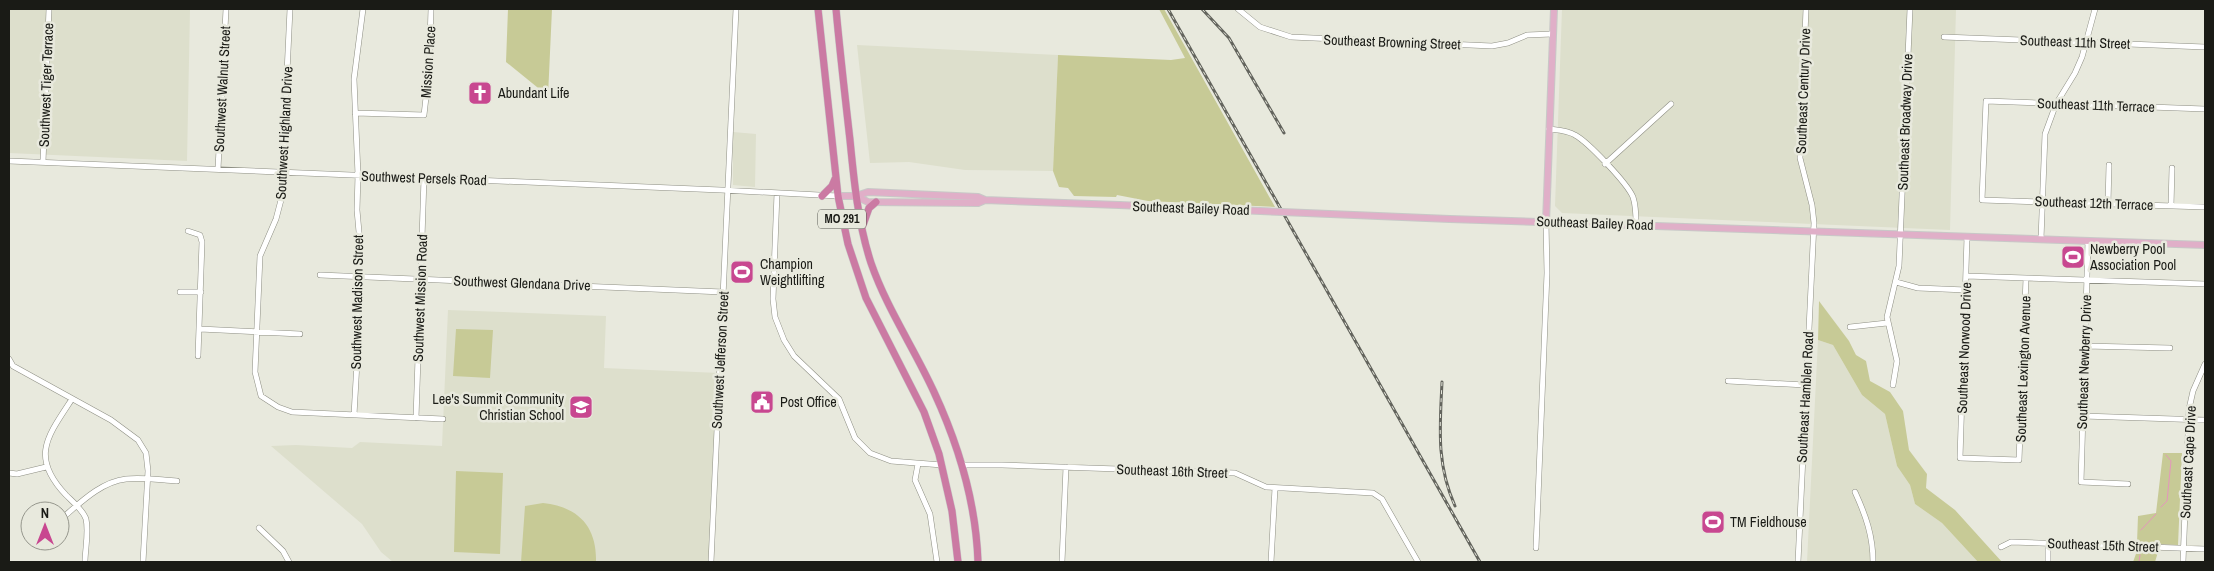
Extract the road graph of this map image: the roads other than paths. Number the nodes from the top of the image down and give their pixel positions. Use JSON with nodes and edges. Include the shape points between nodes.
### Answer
{"nodes":[{"id":1,"x":49,"y":9,"type":"edge"},
{"id":2,"x":226,"y":9,"type":"edge"},
{"id":3,"x":290,"y":9,"type":"edge"},
{"id":4,"x":364,"y":9,"type":"edge"},
{"id":5,"x":431,"y":9,"type":"edge"},
{"id":6,"x":736,"y":9,"type":"edge"},
{"id":7,"x":818,"y":9,"type":"edge"},
{"id":8,"x":836,"y":9,"type":"edge"},
{"id":9,"x":1238,"y":9,"type":"edge"},
{"id":10,"x":1554,"y":9,"type":"edge"},
{"id":11,"x":1806,"y":9,"type":"edge"},
{"id":12,"x":1910,"y":9,"type":"edge"},
{"id":13,"x":2095,"y":9,"type":"edge"},
{"id":14,"x":1552,"y":34,"type":"junction"},
{"id":15,"x":1944,"y":37,"type":"dead end"},
{"id":16,"x":2087,"y":42,"type":"junction"},
{"id":17,"x":2205,"y":47,"type":"edge"},
{"id":18,"x":1671,"y":104,"type":"dead end"},
{"id":19,"x":2056,"y":104,"type":"junction"},
{"id":20,"x":2205,"y":109,"type":"edge"},
{"id":21,"x":355,"y":113,"type":"junction"},
{"id":22,"x":1548,"y":129,"type":"junction"},
{"id":23,"x":9,"y":160,"type":"edge"},
{"id":24,"x":43,"y":162,"type":"junction"},
{"id":25,"x":1605,"y":164,"type":"junction"},
{"id":26,"x":2109,"y":165,"type":"dead end"},
{"id":27,"x":2172,"y":168,"type":"dead end"},
{"id":28,"x":218,"y":169,"type":"junction"},
{"id":29,"x":281,"y":172,"type":"junction"},
{"id":30,"x":358,"y":175,"type":"junction"},
{"id":31,"x":836,"y":176,"type":"junction"},
{"id":32,"x":424,"y":178,"type":"junction"},
{"id":33,"x":728,"y":190,"type":"junction"},
{"id":34,"x":777,"y":193,"type":"junction"},
{"id":35,"x":822,"y":196,"type":"junction"},
{"id":36,"x":838,"y":196,"type":"junction"},
{"id":37,"x":856,"y":196,"type":"junction"},
{"id":38,"x":986,"y":200,"type":"junction"},
{"id":39,"x":1982,"y":200,"type":"joint"},
{"id":40,"x":2042,"y":201,"type":"junction"},
{"id":41,"x":876,"y":202,"type":"junction"},
{"id":42,"x":2108,"y":203,"type":"junction"},
{"id":43,"x":2171,"y":206,"type":"junction"},
{"id":44,"x":2205,"y":207,"type":"edge"},
{"id":45,"x":1546,"y":222,"type":"junction"},
{"id":46,"x":1636,"y":224,"type":"junction"},
{"id":47,"x":862,"y":228,"type":"junction"},
{"id":48,"x":188,"y":231,"type":"dead end"},
{"id":49,"x":1813,"y":232,"type":"junction"},
{"id":50,"x":1900,"y":235,"type":"junction"},
{"id":51,"x":1967,"y":237,"type":"junction"},
{"id":52,"x":2041,"y":239,"type":"junction"},
{"id":53,"x":2088,"y":241,"type":"junction"},
{"id":54,"x":2205,"y":245,"type":"edge"},
{"id":55,"x":320,"y":275,"type":"dead end"},
{"id":56,"x":1966,"y":276,"type":"junction"},
{"id":57,"x":359,"y":277,"type":"junction"},
{"id":58,"x":421,"y":278,"type":"junction"},
{"id":59,"x":2026,"y":278,"type":"junction"},
{"id":60,"x":2087,"y":280,"type":"junction"},
{"id":61,"x":1896,"y":282,"type":"junction"},
{"id":62,"x":2205,"y":284,"type":"edge"},
{"id":63,"x":1966,"y":290,"type":"junction"},
{"id":64,"x":180,"y":292,"type":"dead end"},
{"id":65,"x":201,"y":292,"type":"junction"},
{"id":66,"x":723,"y":292,"type":"junction"},
{"id":67,"x":1887,"y":323,"type":"junction"},
{"id":68,"x":1850,"y":327,"type":"dead end"},
{"id":69,"x":200,"y":329,"type":"junction"},
{"id":70,"x":257,"y":332,"type":"junction"},
{"id":71,"x":300,"y":334,"type":"dead end"},
{"id":72,"x":2085,"y":346,"type":"junction"},
{"id":73,"x":2170,"y":348,"type":"dead end"},
{"id":74,"x":198,"y":356,"type":"dead end"},
{"id":75,"x":9,"y":360,"type":"edge"},
{"id":76,"x":2205,"y":364,"type":"edge"},
{"id":77,"x":1728,"y":381,"type":"dead end"},
{"id":78,"x":1805,"y":385,"type":"junction"},
{"id":79,"x":1893,"y":385,"type":"dead end"},
{"id":80,"x":72,"y":399,"type":"junction"},
{"id":81,"x":354,"y":415,"type":"junction"},
{"id":82,"x":2083,"y":416,"type":"junction"},
{"id":83,"x":416,"y":418,"type":"junction"},
{"id":84,"x":443,"y":419,"type":"dead end"},
{"id":85,"x":2189,"y":420,"type":"junction"},
{"id":86,"x":2205,"y":420,"type":"edge"},
{"id":87,"x":1960,"y":458,"type":"joint"},
{"id":88,"x":918,"y":464,"type":"junction"},
{"id":89,"x":942,"y":465,"type":"junction"},
{"id":90,"x":963,"y":465,"type":"junction"},
{"id":91,"x":46,"y":467,"type":"junction"},
{"id":92,"x":1066,"y":467,"type":"junction"},
{"id":93,"x":9,"y":473,"type":"edge"},
{"id":94,"x":147,"y":479,"type":"junction"},
{"id":95,"x":177,"y":481,"type":"dead end"},
{"id":96,"x":2128,"y":484,"type":"dead end"},
{"id":97,"x":1275,"y":488,"type":"junction"},
{"id":98,"x":1855,"y":492,"type":"dead end"},
{"id":99,"x":77,"y":506,"type":"junction"},
{"id":100,"x":70,"y":512,"type":"edge"},
{"id":101,"x":259,"y":528,"type":"dead end"},
{"id":102,"x":2048,"y":543,"type":"junction"},
{"id":103,"x":2001,"y":546,"type":"dead end"},
{"id":104,"x":1536,"y":548,"type":"dead end"},
{"id":105,"x":2183,"y":548,"type":"junction"},
{"id":106,"x":2205,"y":549,"type":"edge"},
{"id":107,"x":84,"y":562,"type":"edge"},
{"id":108,"x":144,"y":562,"type":"edge"},
{"id":109,"x":289,"y":562,"type":"edge"},
{"id":110,"x":712,"y":562,"type":"edge"},
{"id":111,"x":937,"y":562,"type":"edge"},
{"id":112,"x":958,"y":562,"type":"edge"},
{"id":113,"x":978,"y":562,"type":"edge"},
{"id":114,"x":1062,"y":562,"type":"edge"},
{"id":115,"x":1271,"y":562,"type":"edge"},
{"id":116,"x":1418,"y":562,"type":"edge"},
{"id":117,"x":1798,"y":562,"type":"edge"},
{"id":118,"x":1873,"y":562,"type":"edge"},
{"id":119,"x":2048,"y":562,"type":"edge"},
{"id":120,"x":2183,"y":562,"type":"edge"}],
"edges":[{"from":1,"to":24,"type":"street","name":"Southwest Tiger Terrace"},
{"from":2,"to":28,"type":"street","name":"Southwest Walnut Street"},
{"from":3,"to":29,"type":"street","name":"Southwest Highland Drive"},
{"from":4,"to":21,"type":"street","name":"Southwest Madison Street","via":[[354,79]]},
{"from":5,"to":21,"type":"street","name":"Mission Place","via":[[424,115]]},
{"from":6,"to":33,"type":"street","name":"Southwest Jefferson Street"},
{"from":7,"to":31,"type":"highway","number":"MO 291"},
{"from":8,"to":37,"type":"highway","number":"MO 291"},
{"from":9,"to":14,"type":"street","name":"Southeast Browning Street","via":[[1260,27],[1291,37],[1492,46],[1526,35]]},
{"from":10,"to":14,"type":"main road"},
{"from":11,"to":49,"type":"street","name":"Southeast Century Drive","via":[[1800,158],[1812,205]]},
{"from":12,"to":50,"type":"street","name":"Southeast Broadway Drive"},
{"from":13,"to":16,"type":"street"},
{"from":14,"to":22,"type":"main road"},
{"from":15,"to":16,"type":"street","name":"Southeast 11th Street"},
{"from":16,"to":17,"type":"street","name":"Southeast 11th Street"},
{"from":16,"to":19,"type":"street","via":[[2075,73]]},
{"from":18,"to":25,"type":"street"},
{"from":19,"to":20,"type":"street","name":"Southeast 11th Terrace"},
{"from":19,"to":39,"type":"street","name":"Southeast 11th Terrace","via":[[1986,101]]},
{"from":19,"to":40,"type":"street","via":[[2045,134]]},
{"from":21,"to":30,"type":"street","name":"Southwest Madison Street"},
{"from":22,"to":25,"type":"street","via":[[1575,135]]},
{"from":22,"to":45,"type":"main road"},
{"from":23,"to":24,"type":"street","name":"Southwest Persels Road"},
{"from":24,"to":28,"type":"street","name":"Southwest Persels Road"},
{"from":25,"to":46,"type":"street","via":[[1628,189]]},
{"from":26,"to":42,"type":"street"},
{"from":27,"to":43,"type":"street"},
{"from":28,"to":29,"type":"street","name":"Southwest Persels Road"},
{"from":29,"to":30,"type":"street","name":"Southwest Persels Road"},
{"from":29,"to":70,"type":"street","name":"Southwest Highland Drive","via":[[279,209],[260,256]]},
{"from":30,"to":32,"type":"street","name":"Southwest Persels Road"},
{"from":30,"to":57,"type":"street","name":"Southwest Madison Street"},
{"from":31,"to":35,"type":"highway"},
{"from":31,"to":36,"type":"highway","number":"MO 291"},
{"from":32,"to":33,"type":"street","name":"Southwest Persels Road"},
{"from":32,"to":58,"type":"street","name":"Southwest Mission Road"},
{"from":33,"to":34,"type":"street","name":"Southwest Persels Road"},
{"from":33,"to":66,"type":"street","name":"Southwest Jefferson Street"},
{"from":34,"to":35,"type":"street","name":"Southwest Persels Road"},
{"from":34,"to":88,"type":"street","via":[[773,299],[775,317],[784,340],[794,356],[839,399],[855,438],[865,449],[883,459]]},
{"from":35,"to":36,"type":"street","name":"Southwest Persels Road"},
{"from":36,"to":37,"type":"main road","name":"Southeast Bailey Road"},
{"from":36,"to":89,"type":"highway","number":"MO 291","via":[[848,244],[866,298],[924,412]]},
{"from":37,"to":38,"type":"main road","name":"Southeast Bailey Road","via":[[868,192]]},
{"from":37,"to":41,"type":"main road","name":"Southeast Bailey Road"},
{"from":37,"to":47,"type":"highway","number":"MO 291"},
{"from":38,"to":41,"type":"main road","name":"Southeast Bailey Road","via":[[978,203]]},
{"from":38,"to":45,"type":"main road","name":"Southeast Bailey Road","bridge":true},
{"from":39,"to":40,"type":"street","name":"Southeast 12th Terrace"},
{"from":40,"to":42,"type":"street","name":"Southeast 12th Terrace"},
{"from":40,"to":52,"type":"street"},
{"from":41,"to":47,"type":"highway","via":[[866,214]]},
{"from":42,"to":43,"type":"street","name":"Southeast 12th Terrace"},
{"from":43,"to":44,"type":"street","name":"Southeast 12th Terrace"},
{"from":45,"to":46,"type":"main road","name":"Southeast Bailey Road"},
{"from":45,"to":104,"type":"street","via":[[1547,273]]},
{"from":46,"to":49,"type":"main road","name":"Southeast Bailey Road"},
{"from":47,"to":90,"type":"highway","number":"MO 291","via":[[879,284],[934,390]]},
{"from":48,"to":65,"type":"street","via":[[200,236],[202,242]]},
{"from":49,"to":50,"type":"main road","name":"Southeast Bailey Road"},
{"from":49,"to":78,"type":"street","name":"Southeast Hamblen Road"},
{"from":50,"to":51,"type":"main road","name":"Southeast Bailey Road"},
{"from":50,"to":61,"type":"street","name":"Southeast Broadway Drive"},
{"from":51,"to":52,"type":"main road","name":"Southeast Bailey Road"},
{"from":51,"to":56,"type":"street","name":"Southeast Norwood Drive"},
{"from":52,"to":53,"type":"main road","name":"Southeast Bailey Road"},
{"from":53,"to":54,"type":"main road","name":"Southeast Bailey Road"},
{"from":53,"to":60,"type":"street","name":"Southeast Newberry Drive"},
{"from":55,"to":57,"type":"street","name":"Southwest Glendana Drive"},
{"from":56,"to":59,"type":"street"},
{"from":56,"to":63,"type":"street","name":"Southeast Norwood Drive"},
{"from":57,"to":58,"type":"street","name":"Southwest Glendana Drive"},
{"from":57,"to":81,"type":"street","name":"Southwest Madison Street"},
{"from":58,"to":66,"type":"street","name":"Southwest Glendana Drive"},
{"from":58,"to":83,"type":"street","name":"Southwest Mission Road"},
{"from":59,"to":60,"type":"street"},
{"from":59,"to":87,"type":"street","name":"Southeast Lexington Avenue","via":[[2019,460]]},
{"from":60,"to":62,"type":"street"},
{"from":60,"to":72,"type":"street","name":"Southeast Newberry Drive"},
{"from":61,"to":63,"type":"street","via":[[1918,288]]},
{"from":61,"to":67,"type":"street","name":"Southeast Broadway Drive","via":[[1888,305]]},
{"from":63,"to":87,"type":"street","name":"Southeast Norwood Drive"},
{"from":64,"to":65,"type":"street"},
{"from":65,"to":69,"type":"street"},
{"from":66,"to":110,"type":"street","name":"Southwest Jefferson Street"},
{"from":67,"to":68,"type":"street"},
{"from":67,"to":79,"type":"street","via":[[1897,361]]},
{"from":69,"to":70,"type":"street"},
{"from":69,"to":74,"type":"street"},
{"from":70,"to":71,"type":"street"},
{"from":70,"to":81,"type":"street","name":"Southwest Highland Drive","via":[[257,388],[266,401],[292,412]]},
{"from":72,"to":73,"type":"street"},
{"from":72,"to":82,"type":"street","name":"Southeast Newberry Drive"},
{"from":75,"to":80,"type":"street","via":[[12,366]]},
{"from":76,"to":85,"type":"street","name":"Southeast Cape Drive","via":[[2193,391]]},
{"from":77,"to":78,"type":"street"},
{"from":78,"to":117,"type":"street","name":"Southeast Hamblen Road"},
{"from":80,"to":91,"type":"street","via":[[50,434]]},
{"from":80,"to":94,"type":"street","via":[[111,420],[138,440],[146,453]]},
{"from":81,"to":83,"type":"street","name":"Southwest Highland Drive"},
{"from":82,"to":85,"type":"street"},
{"from":82,"to":96,"type":"street","name":"Southeast Newberry Drive","via":[[2080,482]]},
{"from":83,"to":84,"type":"street","name":"Southwest Highland Drive"},
{"from":85,"to":86,"type":"street"},
{"from":85,"to":105,"type":"street","name":"Southeast Cape Drive"},
{"from":88,"to":89,"type":"street"},
{"from":88,"to":111,"type":"street","via":[[915,480],[930,514]]},
{"from":89,"to":112,"type":"highway","number":"MO 291"},
{"from":90,"to":92,"type":"street","name":"Southeast 16th Street"},
{"from":90,"to":113,"type":"highway","number":"MO 291"},
{"from":91,"to":93,"type":"street"},
{"from":91,"to":99,"type":"street","via":[[54,482]]},
{"from":92,"to":97,"type":"street","name":"Southeast 16th Street","via":[[1235,473],[1261,486]]},
{"from":92,"to":114,"type":"street"},
{"from":94,"to":95,"type":"street"},
{"from":94,"to":99,"type":"street","via":[[116,481]]},
{"from":94,"to":108,"type":"street"},
{"from":97,"to":115,"type":"street"},
{"from":97,"to":116,"type":"street","name":"Southeast 16th Street","via":[[1377,494]]},
{"from":98,"to":118,"type":"street","via":[[1869,522]]},
{"from":99,"to":100,"type":"street"},
{"from":99,"to":107,"type":"street","via":[[86,520]]},
{"from":101,"to":109,"type":"street","via":[[283,551]]},
{"from":102,"to":103,"type":"street","name":"Southeast 15th Street","via":[[2011,542]]},
{"from":102,"to":105,"type":"street","name":"Southeast 15th Street"},
{"from":102,"to":119,"type":"street"},
{"from":105,"to":106,"type":"street","name":"Southeast 15th Street"},
{"from":105,"to":120,"type":"street","name":"Southeast Cape Drive"}]}
